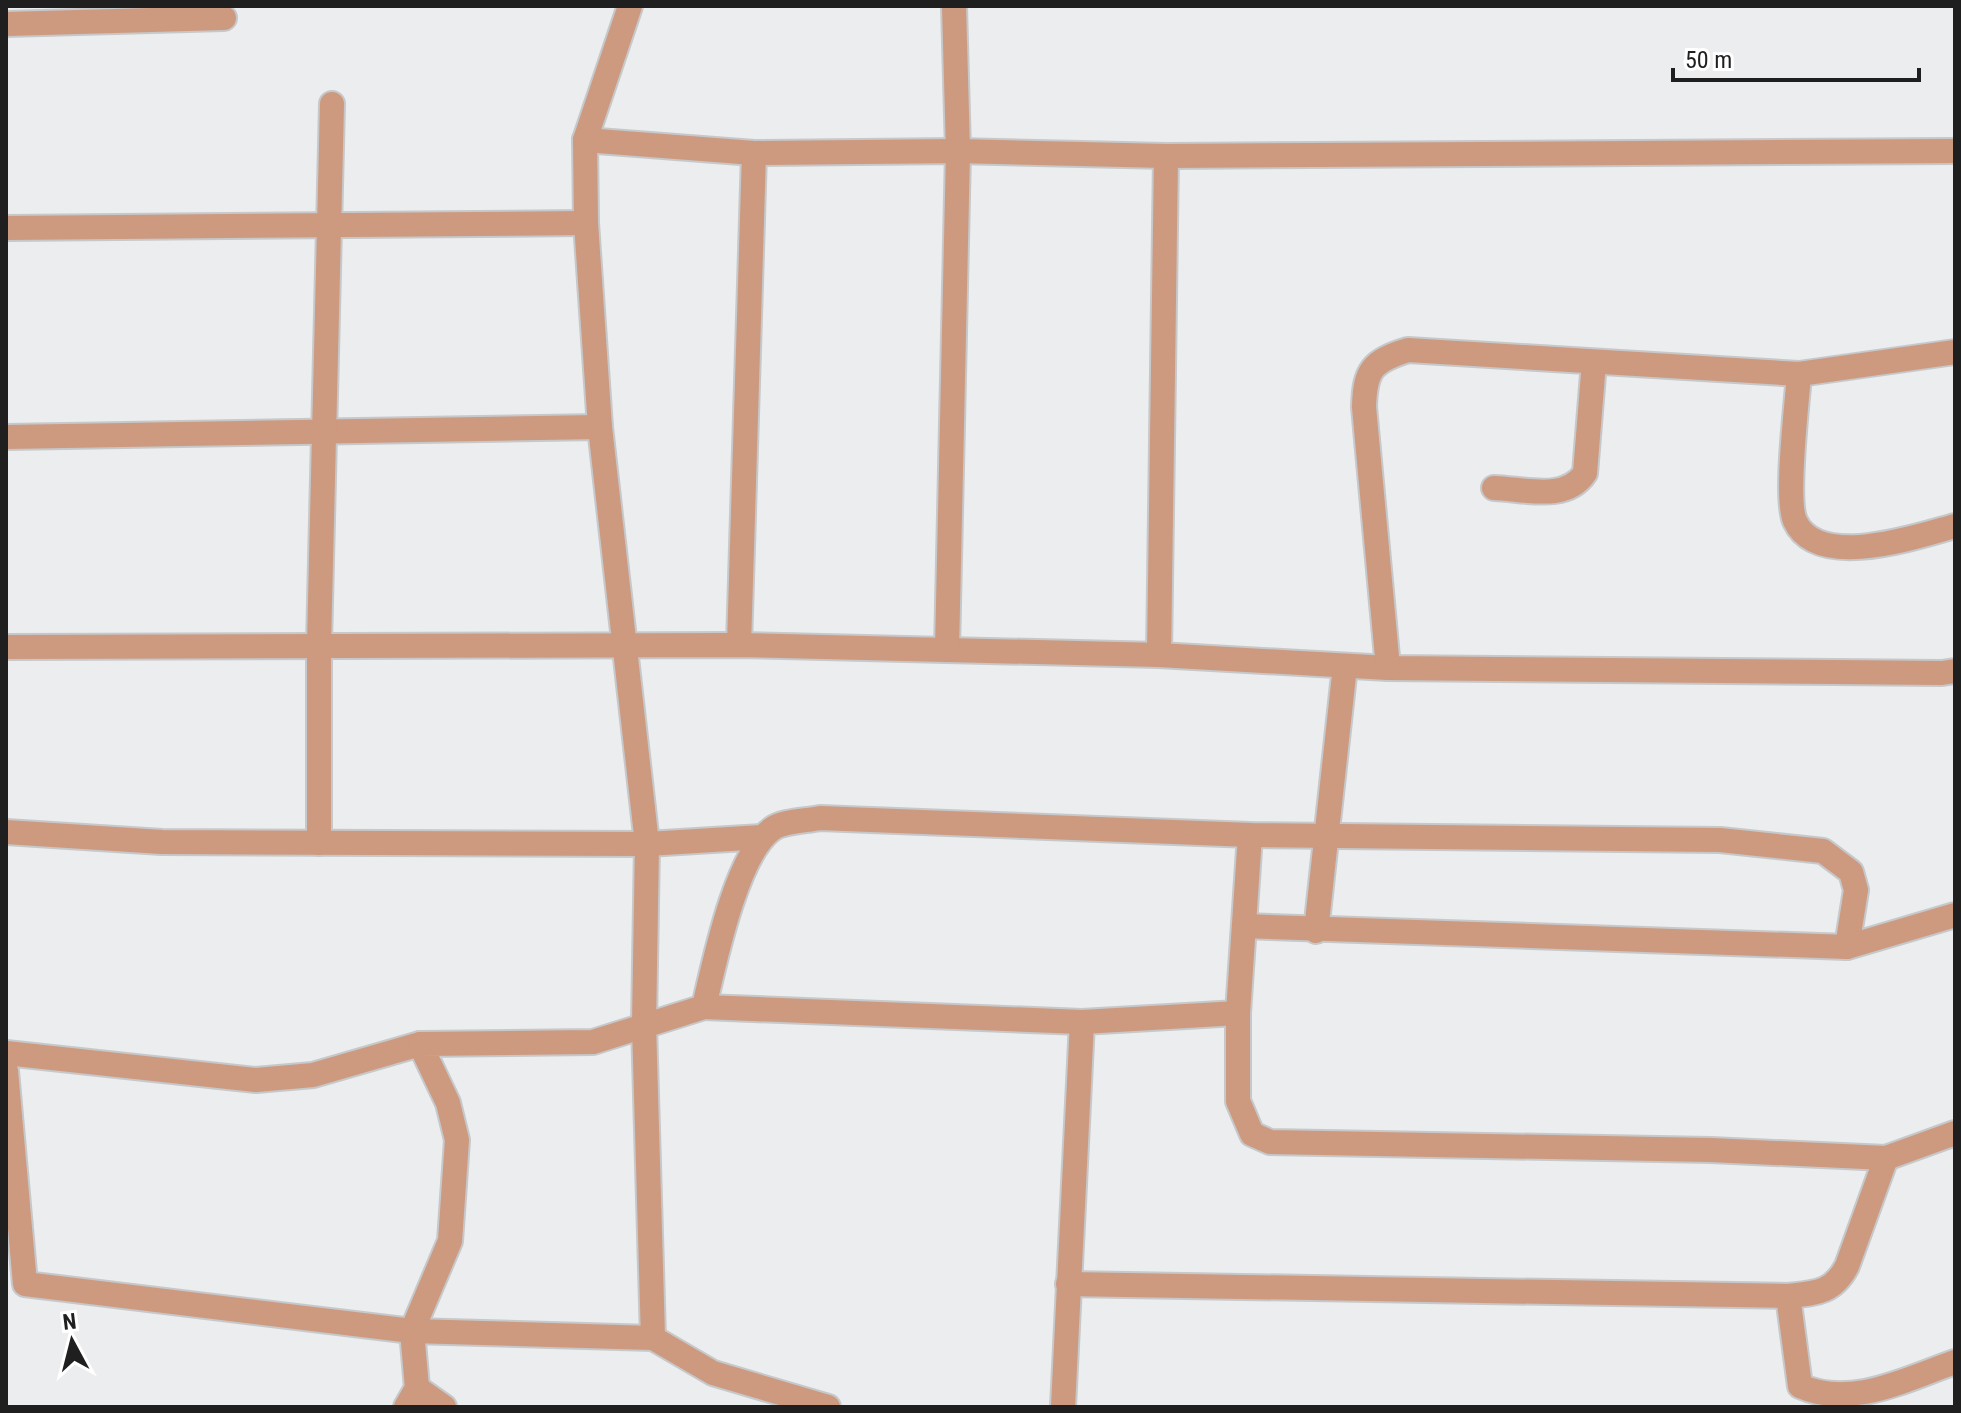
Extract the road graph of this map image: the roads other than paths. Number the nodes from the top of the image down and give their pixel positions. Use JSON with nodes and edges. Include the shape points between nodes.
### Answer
{"nodes":[{"id":1,"x":630,"y":6,"type":"edge"},
{"id":2,"x":954,"y":6,"type":"edge"},
{"id":3,"x":64,"y":15,"type":"edge"},
{"id":4,"x":224,"y":18,"type":"dead end"},
{"id":5,"x":6,"y":24,"type":"edge"},
{"id":6,"x":332,"y":104,"type":"dead end"},
{"id":7,"x":585,"y":140,"type":"junction"},
{"id":8,"x":958,"y":151,"type":"junction"},
{"id":9,"x":1955,"y":151,"type":"edge"},
{"id":10,"x":754,"y":153,"type":"junction"},
{"id":11,"x":1166,"y":156,"type":"junction"},
{"id":12,"x":330,"y":223,"type":"junction"},
{"id":13,"x":586,"y":223,"type":"junction"},
{"id":14,"x":6,"y":228,"type":"edge"},
{"id":15,"x":1955,"y":352,"type":"edge"},
{"id":16,"x":1594,"y":362,"type":"junction"},
{"id":17,"x":1799,"y":374,"type":"junction"},
{"id":18,"x":600,"y":427,"type":"junction"},
{"id":19,"x":323,"y":433,"type":"junction"},
{"id":20,"x":6,"y":437,"type":"edge"},
{"id":21,"x":1494,"y":488,"type":"dead end"},
{"id":22,"x":1955,"y":526,"type":"edge"},
{"id":23,"x":319,"y":644,"type":"junction"},
{"id":24,"x":622,"y":645,"type":"junction"},
{"id":25,"x":739,"y":645,"type":"junction"},
{"id":26,"x":6,"y":647,"type":"edge"},
{"id":27,"x":947,"y":650,"type":"junction"},
{"id":28,"x":1159,"y":655,"type":"junction"},
{"id":29,"x":1345,"y":666,"type":"junction"},
{"id":30,"x":1388,"y":668,"type":"junction"},
{"id":31,"x":1955,"y":671,"type":"edge"},
{"id":32,"x":6,"y":832,"type":"edge"},
{"id":33,"x":1250,"y":835,"type":"junction"},
{"id":34,"x":762,"y":837,"type":"junction"},
{"id":35,"x":1326,"y":837,"type":"junction"},
{"id":36,"x":319,"y":843,"type":"junction"},
{"id":37,"x":647,"y":844,"type":"junction"},
{"id":38,"x":1955,"y":915,"type":"edge"},
{"id":39,"x":1244,"y":926,"type":"junction"},
{"id":40,"x":1316,"y":931,"type":"junction"},
{"id":41,"x":1847,"y":947,"type":"junction"},
{"id":42,"x":704,"y":1007,"type":"junction"},
{"id":43,"x":1238,"y":1013,"type":"junction"},
{"id":44,"x":1082,"y":1022,"type":"junction"},
{"id":45,"x":644,"y":1025,"type":"junction"},
{"id":46,"x":420,"y":1044,"type":"junction"},
{"id":47,"x":6,"y":1053,"type":"edge"},
{"id":48,"x":6,"y":1071,"type":"edge"},
{"id":49,"x":1955,"y":1133,"type":"edge"},
{"id":50,"x":1886,"y":1158,"type":"junction"},
{"id":51,"x":16,"y":1283,"type":"edge"},
{"id":52,"x":1068,"y":1284,"type":"junction"},
{"id":53,"x":1788,"y":1296,"type":"junction"},
{"id":54,"x":412,"y":1331,"type":"junction"},
{"id":55,"x":653,"y":1338,"type":"junction"},
{"id":56,"x":1955,"y":1362,"type":"edge"},
{"id":57,"x":412,"y":1398,"type":"edge"},
{"id":58,"x":444,"y":1407,"type":"edge"},
{"id":59,"x":828,"y":1407,"type":"edge"},
{"id":60,"x":1063,"y":1407,"type":"edge"}],
"edges":[{"from":1,"to":7,"type":"street"},
{"from":2,"to":8,"type":"street"},
{"from":3,"to":4,"type":"street"},
{"from":3,"to":5,"type":"street"},
{"from":6,"to":12,"type":"street"},
{"from":7,"to":10,"type":"street"},
{"from":7,"to":13,"type":"street"},
{"from":8,"to":10,"type":"street"},
{"from":8,"to":11,"type":"street"},
{"from":8,"to":27,"type":"street"},
{"from":9,"to":11,"type":"street"},
{"from":10,"to":25,"type":"street"},
{"from":11,"to":28,"type":"street"},
{"from":12,"to":13,"type":"street"},
{"from":12,"to":14,"type":"street"},
{"from":12,"to":19,"type":"street"},
{"from":13,"to":18,"type":"street"},
{"from":15,"to":17,"type":"street"},
{"from":16,"to":17,"type":"street"},
{"from":16,"to":21,"type":"street","via":[[1585,473],[1577,485],[1564,492]]},
{"from":16,"to":30,"type":"street","via":[[1408,350],[1373,367],[1365,383],[1364,407]]},
{"from":17,"to":22,"type":"street","via":[[1792,508],[1803,532],[1820,542],[1859,547],[1888,545]]},
{"from":18,"to":19,"type":"street"},
{"from":18,"to":24,"type":"street"},
{"from":19,"to":20,"type":"street"},
{"from":19,"to":23,"type":"street"},
{"from":23,"to":24,"type":"street"},
{"from":23,"to":26,"type":"street"},
{"from":23,"to":36,"type":"street"},
{"from":24,"to":25,"type":"street"},
{"from":24,"to":37,"type":"street"},
{"from":25,"to":27,"type":"street"},
{"from":27,"to":28,"type":"street"},
{"from":28,"to":29,"type":"street"},
{"from":29,"to":30,"type":"street"},
{"from":29,"to":35,"type":"street"},
{"from":30,"to":31,"type":"street"},
{"from":32,"to":36,"type":"street","via":[[162,842]]},
{"from":33,"to":34,"type":"street","via":[[820,818],[775,827]]},
{"from":33,"to":35,"type":"street"},
{"from":33,"to":39,"type":"street"},
{"from":34,"to":37,"type":"street"},
{"from":34,"to":42,"type":"street","via":[[736,887]]},
{"from":35,"to":40,"type":"street"},
{"from":35,"to":41,"type":"street","via":[[1720,840],[1823,851],[1851,872],[1856,890]]},
{"from":36,"to":37,"type":"street"},
{"from":37,"to":45,"type":"street"},
{"from":38,"to":41,"type":"street"},
{"from":39,"to":40,"type":"street"},
{"from":39,"to":43,"type":"street"},
{"from":40,"to":41,"type":"street"},
{"from":42,"to":44,"type":"street"},
{"from":42,"to":45,"type":"street"},
{"from":43,"to":44,"type":"street"},
{"from":43,"to":50,"type":"street","via":[[1238,1101],[1252,1134],[1270,1142]]},
{"from":44,"to":52,"type":"street"},
{"from":45,"to":46,"type":"street","via":[[593,1042]]},
{"from":45,"to":55,"type":"street"},
{"from":46,"to":47,"type":"street","via":[[313,1075],[256,1080]]},
{"from":46,"to":54,"type":"street","via":[[448,1103],[457,1140],[450,1241]]},
{"from":48,"to":51,"type":"street"},
{"from":49,"to":50,"type":"street"},
{"from":50,"to":53,"type":"street","via":[[1839,1282],[1826,1291]]},
{"from":51,"to":54,"type":"street"},
{"from":52,"to":53,"type":"street"},
{"from":52,"to":60,"type":"street"},
{"from":53,"to":56,"type":"street","via":[[1800,1386],[1819,1394],[1862,1394]]},
{"from":54,"to":55,"type":"street"},
{"from":54,"to":57,"type":"street"},
{"from":55,"to":59,"type":"street","via":[[713,1373]]},
{"from":57,"to":58,"type":"street"}]}
